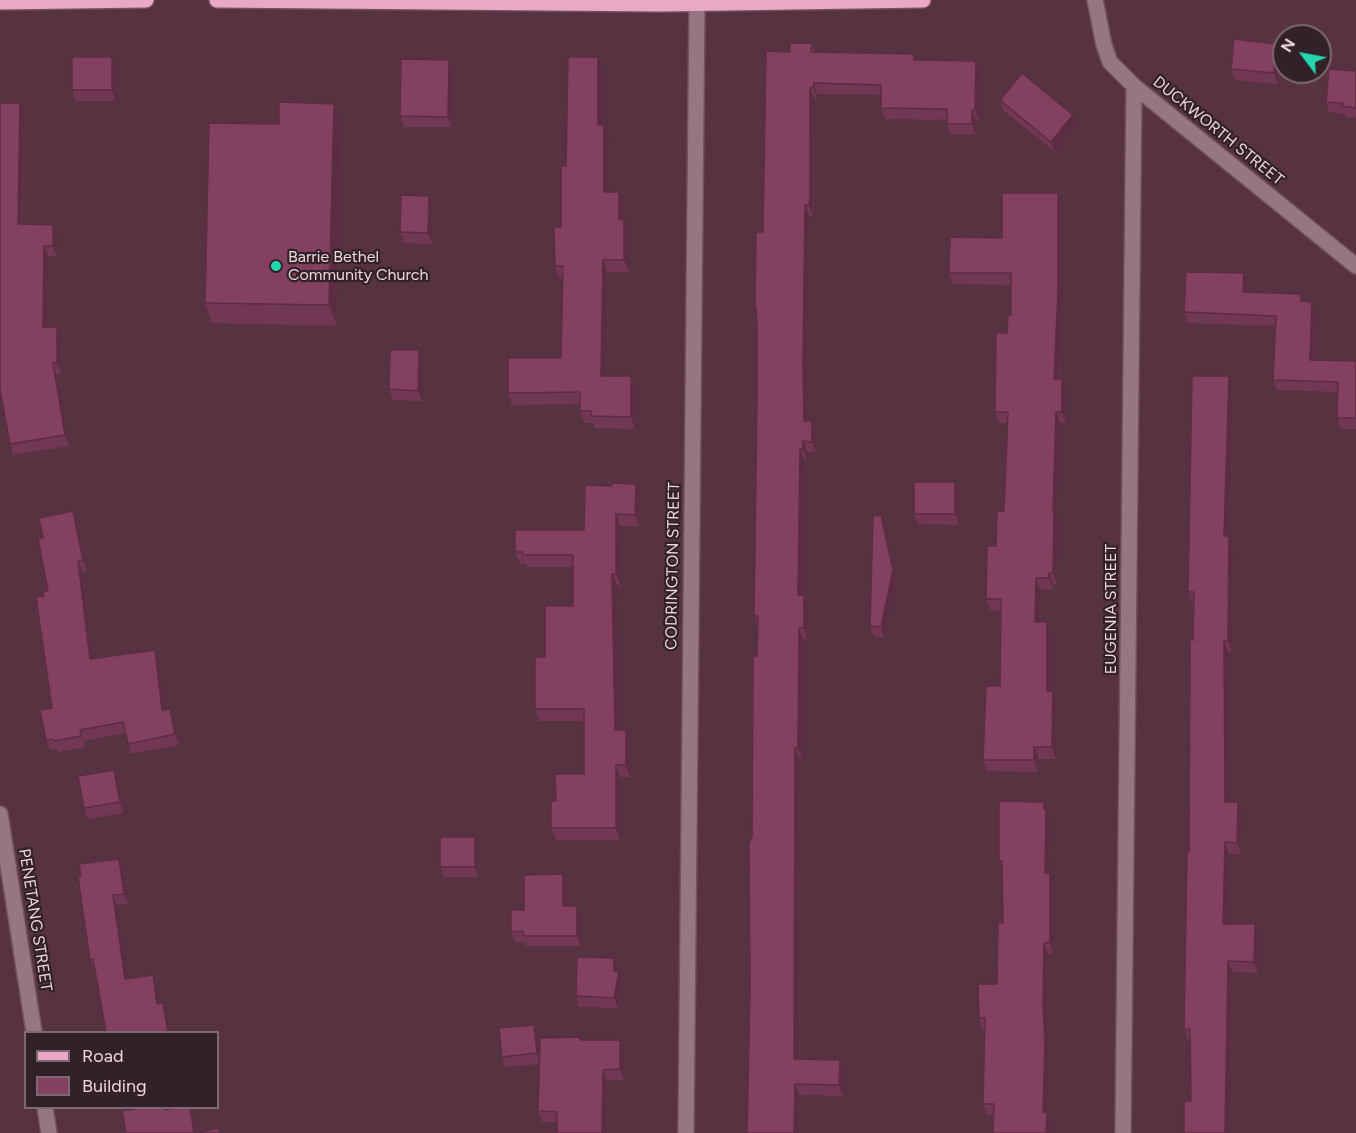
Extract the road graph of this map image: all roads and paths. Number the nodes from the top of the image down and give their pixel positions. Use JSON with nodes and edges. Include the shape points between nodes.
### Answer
{"nodes":[{"id":1,"x":146,"y":0,"type":"edge"},
{"id":2,"x":217,"y":0,"type":"edge"},
{"id":3,"x":922,"y":0,"type":"edge"},
{"id":4,"x":1095,"y":0,"type":"edge"},
{"id":5,"x":414,"y":1,"type":"edge"},
{"id":6,"x":0,"y":2,"type":"edge"},
{"id":7,"x":697,"y":2,"type":"edge"},
{"id":8,"x":1134,"y":86,"type":"junction"},
{"id":9,"x":1356,"y":266,"type":"edge"},
{"id":10,"x":0,"y":814,"type":"edge"},
{"id":11,"x":34,"y":1031,"type":"edge"},
{"id":12,"x":45,"y":1109,"type":"edge"},
{"id":13,"x":49,"y":1133,"type":"edge"},
{"id":14,"x":686,"y":1133,"type":"edge"},
{"id":15,"x":1123,"y":1133,"type":"edge"}],
"edges":[{"from":1,"to":6,"type":"main road"},
{"from":2,"to":5,"type":"main road"},
{"from":3,"to":7,"type":"main road"},
{"from":4,"to":8,"type":"street","name":"DUCKWORTH STREET","via":[[1110,62]]},
{"from":5,"to":7,"type":"main road"},
{"from":7,"to":14,"type":"street","name":"CODRINGTON STREET"},
{"from":8,"to":9,"type":"street","name":"DUCKWORTH STREET"},
{"from":8,"to":15,"type":"street","name":"EUGENIA STREET"},
{"from":10,"to":11,"type":"street","name":"PENETANG STREET"},
{"from":12,"to":13,"type":"street"}]}
